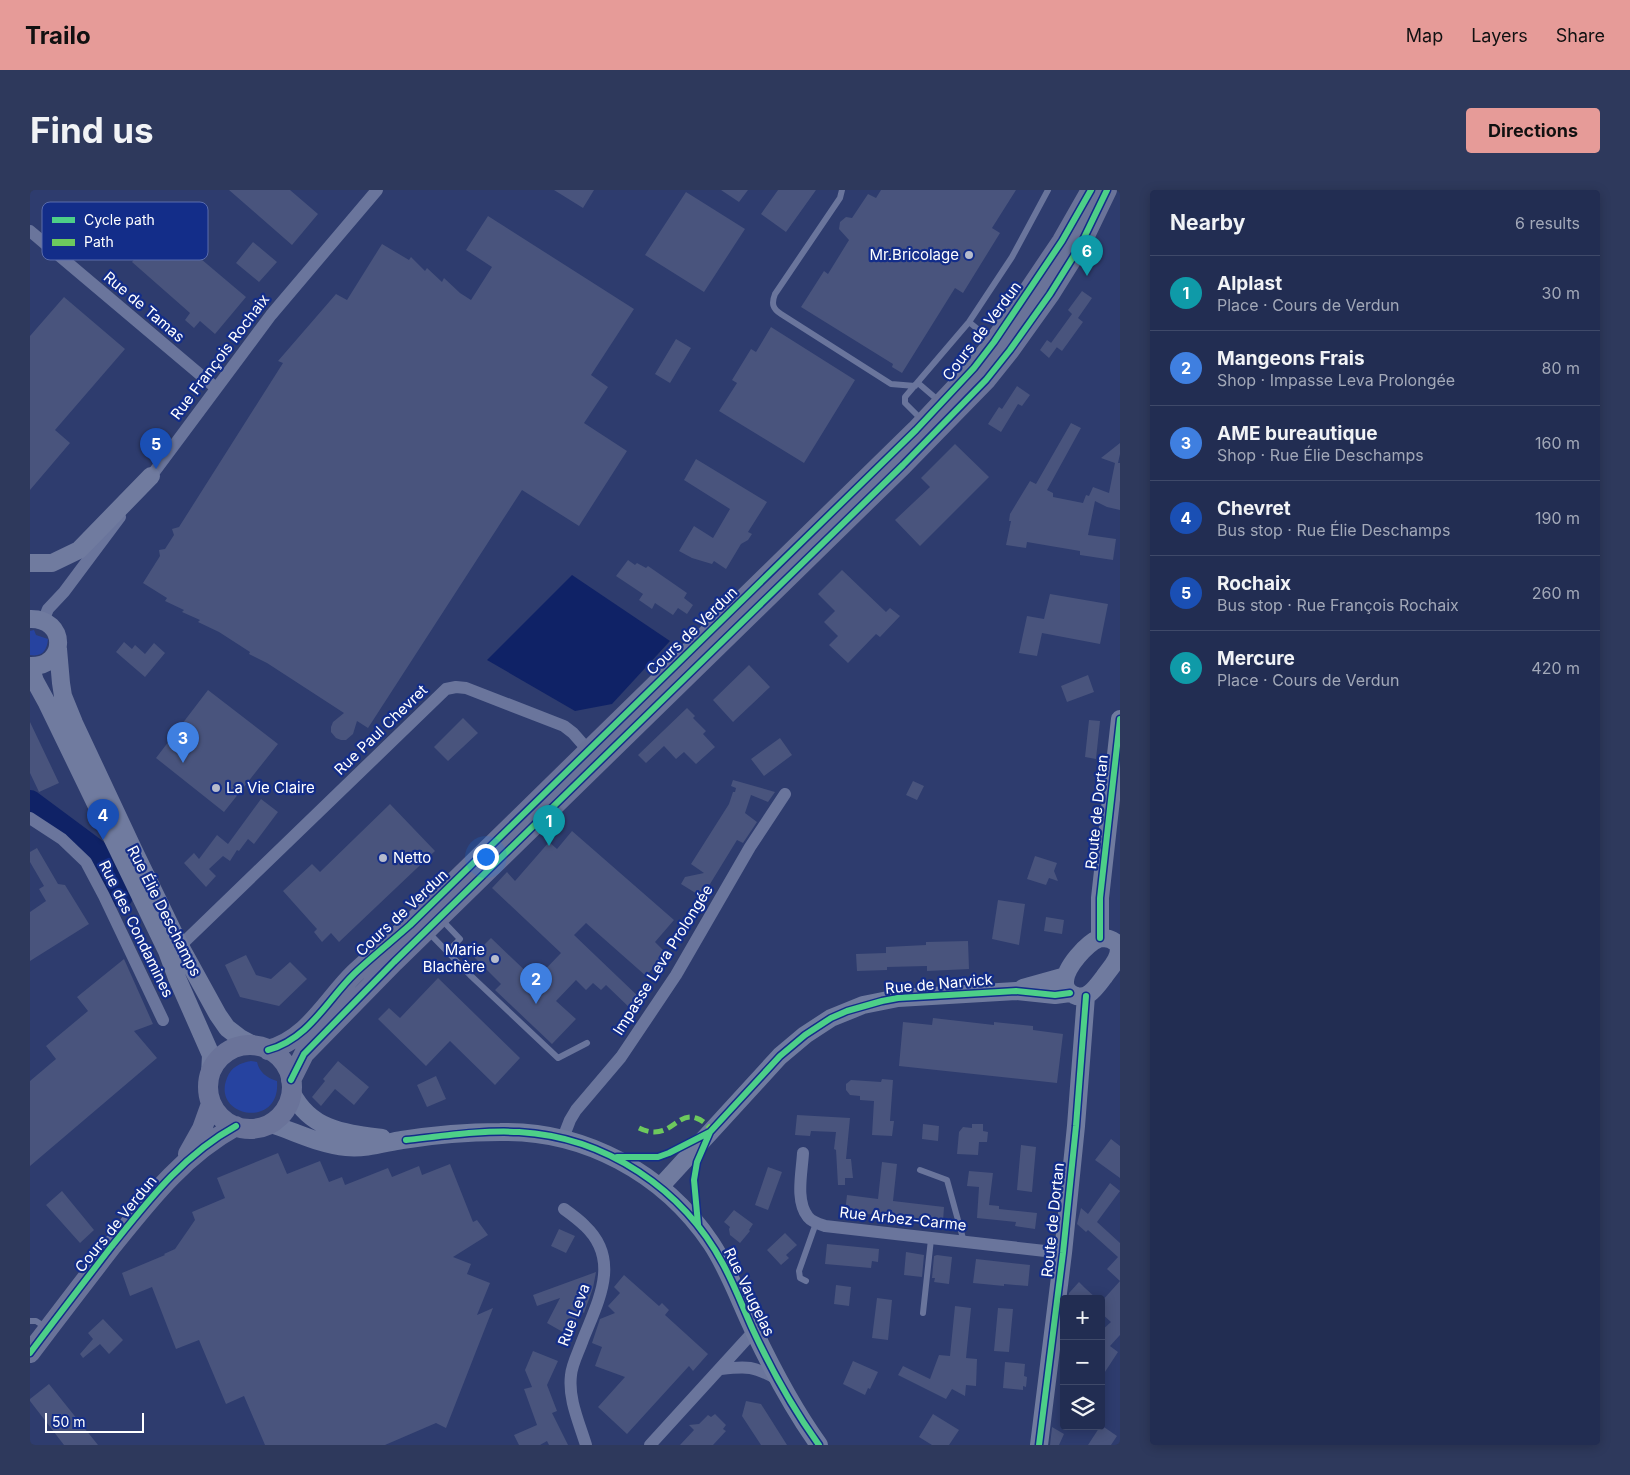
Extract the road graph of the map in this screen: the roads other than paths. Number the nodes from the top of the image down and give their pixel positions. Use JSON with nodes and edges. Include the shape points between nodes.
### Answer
{"nodes":[{"id":1,"x":377,"y":190,"type":"edge"},
{"id":2,"x":842,"y":190,"type":"edge"},
{"id":3,"x":1048,"y":190,"type":"edge"},
{"id":4,"x":1090,"y":190,"type":"edge"},
{"id":5,"x":1107,"y":190,"type":"edge"},
{"id":6,"x":30,"y":231,"type":"edge"},
{"id":7,"x":42,"y":241,"type":"edge"},
{"id":8,"x":64,"y":260,"type":"edge"},
{"id":9,"x":969,"y":322,"type":"junction"},
{"id":10,"x":994,"y":342,"type":"junction"},
{"id":11,"x":917,"y":384,"type":"junction"},
{"id":12,"x":216,"y":388,"type":"junction"},
{"id":13,"x":942,"y":403,"type":"junction"},
{"id":14,"x":920,"y":426,"type":"junction"},
{"id":15,"x":918,"y":450,"type":"junction"},
{"id":16,"x":903,"y":466,"type":"junction"},
{"id":17,"x":151,"y":476,"type":"junction"},
{"id":18,"x":854,"y":492,"type":"junction"},
{"id":19,"x":813,"y":552,"type":"junction"},
{"id":20,"x":30,"y":563,"type":"edge"},
{"id":21,"x":37,"y":620,"type":"edge"},
{"id":22,"x":58,"y":649,"type":"junction"},
{"id":23,"x":30,"y":666,"type":"edge"},
{"id":24,"x":1120,"y":719,"type":"edge"},
{"id":25,"x":588,"y":750,"type":"junction"},
{"id":26,"x":784,"y":794,"type":"dead end"},
{"id":27,"x":30,"y":818,"type":"edge"},
{"id":28,"x":432,"y":924,"type":"junction"},
{"id":29,"x":1112,"y":940,"type":"edge"},
{"id":30,"x":180,"y":946,"type":"junction"},
{"id":31,"x":447,"y":952,"type":"junction"},
{"id":32,"x":1117,"y":962,"type":"edge"},
{"id":33,"x":1074,"y":988,"type":"junction"},
{"id":34,"x":163,"y":1020,"type":"dead end"},
{"id":35,"x":587,"y":1043,"type":"dead end"},
{"id":36,"x":261,"y":1048,"type":"junction"},
{"id":37,"x":210,"y":1074,"type":"junction"},
{"id":38,"x":292,"y":1086,"type":"junction"},
{"id":39,"x":211,"y":1104,"type":"junction"},
{"id":40,"x":271,"y":1124,"type":"junction"},
{"id":41,"x":236,"y":1126,"type":"junction"},
{"id":42,"x":402,"y":1140,"type":"junction"},
{"id":43,"x":579,"y":1144,"type":"junction"},
{"id":44,"x":803,"y":1153,"type":"dead end"},
{"id":45,"x":184,"y":1162,"type":"junction"},
{"id":46,"x":920,"y":1170,"type":"dead end"},
{"id":47,"x":660,"y":1188,"type":"junction"},
{"id":48,"x":564,"y":1209,"type":"dead end"},
{"id":49,"x":816,"y":1223,"type":"junction"},
{"id":50,"x":931,"y":1238,"type":"junction"},
{"id":51,"x":964,"y":1242,"type":"junction"},
{"id":52,"x":1063,"y":1252,"type":"junction"},
{"id":53,"x":806,"y":1281,"type":"dead end"},
{"id":54,"x":923,"y":1313,"type":"dead end"},
{"id":55,"x":39,"y":1325,"type":"edge"},
{"id":56,"x":754,"y":1331,"type":"junction"},
{"id":57,"x":30,"y":1353,"type":"edge"},
{"id":58,"x":720,"y":1368,"type":"junction"},
{"id":59,"x":778,"y":1379,"type":"junction"},
{"id":60,"x":586,"y":1445,"type":"edge"},
{"id":61,"x":650,"y":1445,"type":"edge"},
{"id":62,"x":819,"y":1445,"type":"edge"},
{"id":63,"x":1040,"y":1445,"type":"edge"}],
"edges":[{"from":1,"to":12,"type":"street","name":"Rue François Rochaix","via":[[271,315]]},
{"from":2,"to":11,"type":"lane","via":[[840,198],[775,294],[773,305],[891,384]]},
{"from":3,"to":9,"type":"lane","via":[[1012,257]]},
{"from":4,"to":10,"type":"main road","name":"Cours de Verdun","via":[[1062,241]]},
{"from":5,"to":15,"type":"main road","name":"Cours de Verdun","via":[[1080,246],[1010,350],[986,380]]},
{"from":6,"to":7,"type":"street","name":"Rue de Tamas"},
{"from":8,"to":12,"type":"street","name":"Rue de Tamas"},
{"from":9,"to":10,"type":"lane"},
{"from":9,"to":11,"type":"lane"},
{"from":10,"to":13,"type":"main road","name":"Cours de Verdun"},
{"from":10,"to":15,"type":"main road","via":[[996,348],[992,360],[933,424]]},
{"from":11,"to":13,"type":"lane"},
{"from":11,"to":14,"type":"lane","via":[[906,397],[905,404]]},
{"from":12,"to":17,"type":"street","name":"Rue François Rochaix"},
{"from":13,"to":14,"type":"main road","name":"Cours de Verdun"},
{"from":14,"to":16,"type":"main road","via":[[903,456]]},
{"from":14,"to":18,"type":"main road","name":"Cours de Verdun"},
{"from":15,"to":16,"type":"main road","name":"Cours de Verdun"},
{"from":16,"to":19,"type":"main road","name":"Cours de Verdun"},
{"from":17,"to":20,"type":"main road","via":[[78,550],[52,562]]},
{"from":17,"to":21,"type":"street","name":"Rue François Rochaix","via":[[64,592]]},
{"from":18,"to":19,"type":"main road","via":[[851,505]]},
{"from":18,"to":25,"type":"main road","name":"Cours de Verdun"},
{"from":19,"to":28,"type":"main road","name":"Cours de Verdun"},
{"from":21,"to":22,"type":"main road","name":"Rue Élie Deschamps","via":[[54,629]]},
{"from":22,"to":23,"type":"main road","via":[[47,664]]},
{"from":22,"to":30,"type":"main road","name":"Rue Élie Deschamps","via":[[63,696],[74,723]]},
{"from":23,"to":37,"type":"main road","name":"Rue Élie Deschamps","via":[[168,951],[211,1055]]},
{"from":24,"to":29,"type":"main road","name":"Route de Dortan","via":[[1100,898]]},
{"from":25,"to":30,"type":"street","name":"Rue Paul Chevret","via":[[564,726],[466,688],[446,689]]},
{"from":25,"to":36,"type":"main road","name":"Cours de Verdun","via":[[410,925],[355,973],[322,1013],[293,1040],[280,1046]]},
{"from":26,"to":43,"type":"street","name":"Impasse Leva Prolongée","via":[[676,975],[621,1057],[570,1120]]},
{"from":27,"to":34,"type":"street","name":"Rue des Condamines","via":[[62,839],[86,862]]},
{"from":28,"to":31,"type":"lane"},
{"from":28,"to":31,"type":"lane","via":[[460,939]]},
{"from":28,"to":38,"type":"main road","name":"Cours de Verdun","via":[[304,1054]]},
{"from":29,"to":32,"type":"main road","name":"Route de Dortan","via":[[1118,946]]},
{"from":29,"to":33,"type":"main road","via":[[1089,944],[1070,966]]},
{"from":30,"to":36,"type":"main road","name":"Rue Élie Deschamps","via":[[227,1028]]},
{"from":31,"to":35,"type":"lane","via":[[558,1058]]},
{"from":32,"to":33,"type":"main road","via":[[1097,986]]},
{"from":33,"to":47,"type":"main road","name":"Rue de Narvick","via":[[882,1001],[831,1018],[780,1056]]},
{"from":33,"to":52,"type":"main road","name":"Route de Dortan","via":[[1076,1126]]},
{"from":36,"to":37,"type":"main road","via":[[241,1047],[228,1052],[217,1061]]},
{"from":36,"to":38,"type":"main road","via":[[279,1057],[287,1068]]},
{"from":37,"to":39,"type":"main road"},
{"from":38,"to":40,"type":"main road","via":[[282,1115]]},
{"from":38,"to":42,"type":"main road","name":"Rue Vaugelas","via":[[298,1105],[330,1129]]},
{"from":39,"to":41,"type":"main road","via":[[220,1117]]},
{"from":39,"to":45,"type":"main road","name":"Cours de Verdun"},
{"from":40,"to":41,"type":"main road","via":[[258,1129]]},
{"from":40,"to":42,"type":"main road","name":"Rue Vaugelas","via":[[346,1147],[368,1147]]},
{"from":41,"to":45,"type":"main road","name":"Cours de Verdun"},
{"from":42,"to":43,"type":"main road","name":"Rue Vaugelas","via":[[501,1132],[538,1134]]},
{"from":43,"to":47,"type":"main road","name":"Rue Vaugelas","via":[[630,1165]]},
{"from":44,"to":49,"type":"street","via":[[800,1196],[808,1218]]},
{"from":45,"to":55,"type":"main road","name":"Cours de Verdun"},
{"from":46,"to":51,"type":"lane","via":[[947,1180]]},
{"from":47,"to":56,"type":"main road","name":"Rue Vaugelas","via":[[689,1214],[712,1244]]},
{"from":48,"to":60,"type":"street","name":"Rue Leva","via":[[586,1226],[596,1239],[605,1263],[602,1289],[571,1373],[570,1390]]},
{"from":49,"to":50,"type":"street","name":"Rue Arbez-Carme","via":[[834,1228]]},
{"from":49,"to":53,"type":"lane","via":[[799,1271],[800,1278]]},
{"from":50,"to":51,"type":"street","name":"Rue Arbez-Carme"},
{"from":50,"to":54,"type":"lane"},
{"from":51,"to":52,"type":"street","name":"Rue Arbez-Carme"},
{"from":52,"to":63,"type":"main road","name":"Route de Dortan"},
{"from":55,"to":57,"type":"main road","name":"Cours de Verdun"},
{"from":56,"to":58,"type":"street"},
{"from":56,"to":59,"type":"main road","name":"Rue Vaugelas"},
{"from":58,"to":59,"type":"street","via":[[752,1367]]},
{"from":58,"to":61,"type":"street"},
{"from":59,"to":62,"type":"main road","name":"Rue Vaugelas"}]}
